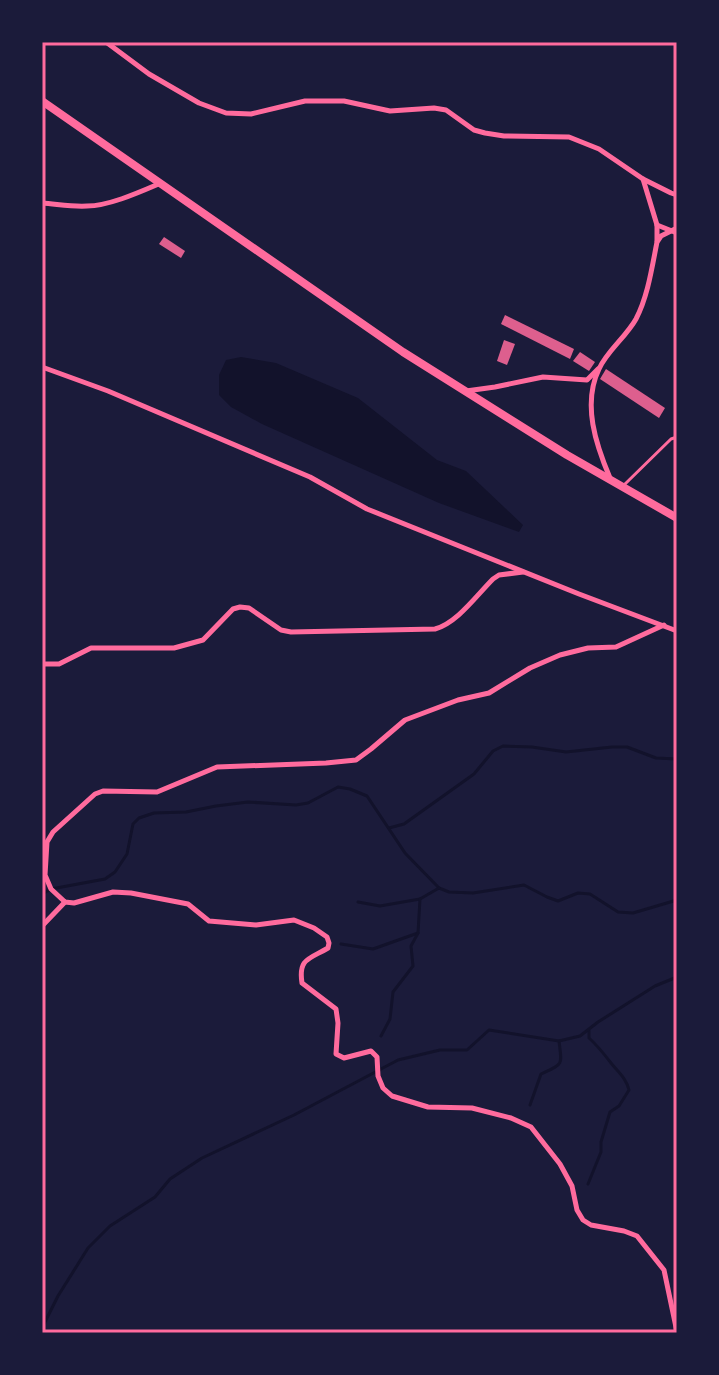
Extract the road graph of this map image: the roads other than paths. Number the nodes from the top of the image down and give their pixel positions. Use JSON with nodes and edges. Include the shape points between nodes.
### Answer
{"nodes":[{"id":1,"x":106,"y":42,"type":"edge"},
{"id":2,"x":42,"y":101,"type":"edge"},
{"id":3,"x":643,"y":179,"type":"junction"},
{"id":4,"x":161,"y":183,"type":"junction"},
{"id":5,"x":677,"y":195,"type":"edge"},
{"id":6,"x":42,"y":203,"type":"edge"},
{"id":7,"x":657,"y":225,"type":"junction"},
{"id":8,"x":675,"y":231,"type":"edge"},
{"id":9,"x":657,"y":242,"type":"junction"},
{"id":10,"x":42,"y":367,"type":"edge"},
{"id":11,"x":599,"y":369,"type":"junction"},
{"id":12,"x":465,"y":391,"type":"junction"},
{"id":13,"x":677,"y":437,"type":"edge"},
{"id":14,"x":612,"y":482,"type":"junction"},
{"id":15,"x":622,"y":487,"type":"junction"},
{"id":16,"x":677,"y":518,"type":"edge"},
{"id":17,"x":524,"y":572,"type":"junction"},
{"id":18,"x":664,"y":625,"type":"junction"},
{"id":19,"x":677,"y":631,"type":"edge"},
{"id":20,"x":42,"y":664,"type":"edge"},
{"id":21,"x":65,"y":902,"type":"junction"},
{"id":22,"x":42,"y":926,"type":"edge"},
{"id":23,"x":677,"y":1332,"type":"edge"}],
"edges":[{"from":1,"to":3,"type":"street","via":[[199,103],[226,113],[251,114],[305,101],[344,101],[390,111],[434,108],[485,133],[569,137],[599,149]]},
{"from":2,"to":4,"type":"main road"},
{"from":3,"to":5,"type":"street"},
{"from":3,"to":7,"type":"street"},
{"from":4,"to":6,"type":"street","via":[[98,205]]},
{"from":4,"to":12,"type":"main road"},
{"from":7,"to":8,"type":"street"},
{"from":7,"to":9,"type":"street"},
{"from":8,"to":9,"type":"street"},
{"from":9,"to":11,"type":"street","via":[[635,321]]},
{"from":10,"to":17,"type":"street"},
{"from":11,"to":12,"type":"street","via":[[587,380],[543,377]]},
{"from":11,"to":14,"type":"street","via":[[592,412]]},
{"from":12,"to":14,"type":"main road"},
{"from":13,"to":15,"type":"lane"},
{"from":14,"to":15,"type":"main road"},
{"from":15,"to":16,"type":"main road"},
{"from":17,"to":18,"type":"street"},
{"from":17,"to":20,"type":"street","via":[[499,575],[453,621],[435,629],[291,632],[240,607],[203,640],[174,648],[91,648],[59,664]]},
{"from":18,"to":19,"type":"street"},
{"from":18,"to":21,"type":"street","via":[[616,647],[560,655],[489,693],[405,720],[356,760],[217,767],[157,792],[95,794],[47,842],[45,875]]},
{"from":21,"to":22,"type":"street"},
{"from":21,"to":23,"type":"street","via":[[131,893],[188,904],[209,921],[256,925],[294,920],[327,937],[328,948],[307,958],[301,975],[302,983],[336,1009],[336,1054],[344,1058],[371,1051],[383,1088],[392,1096],[428,1107],[472,1108],[531,1127],[560,1164],[583,1220],[637,1236],[664,1270]]}]}
